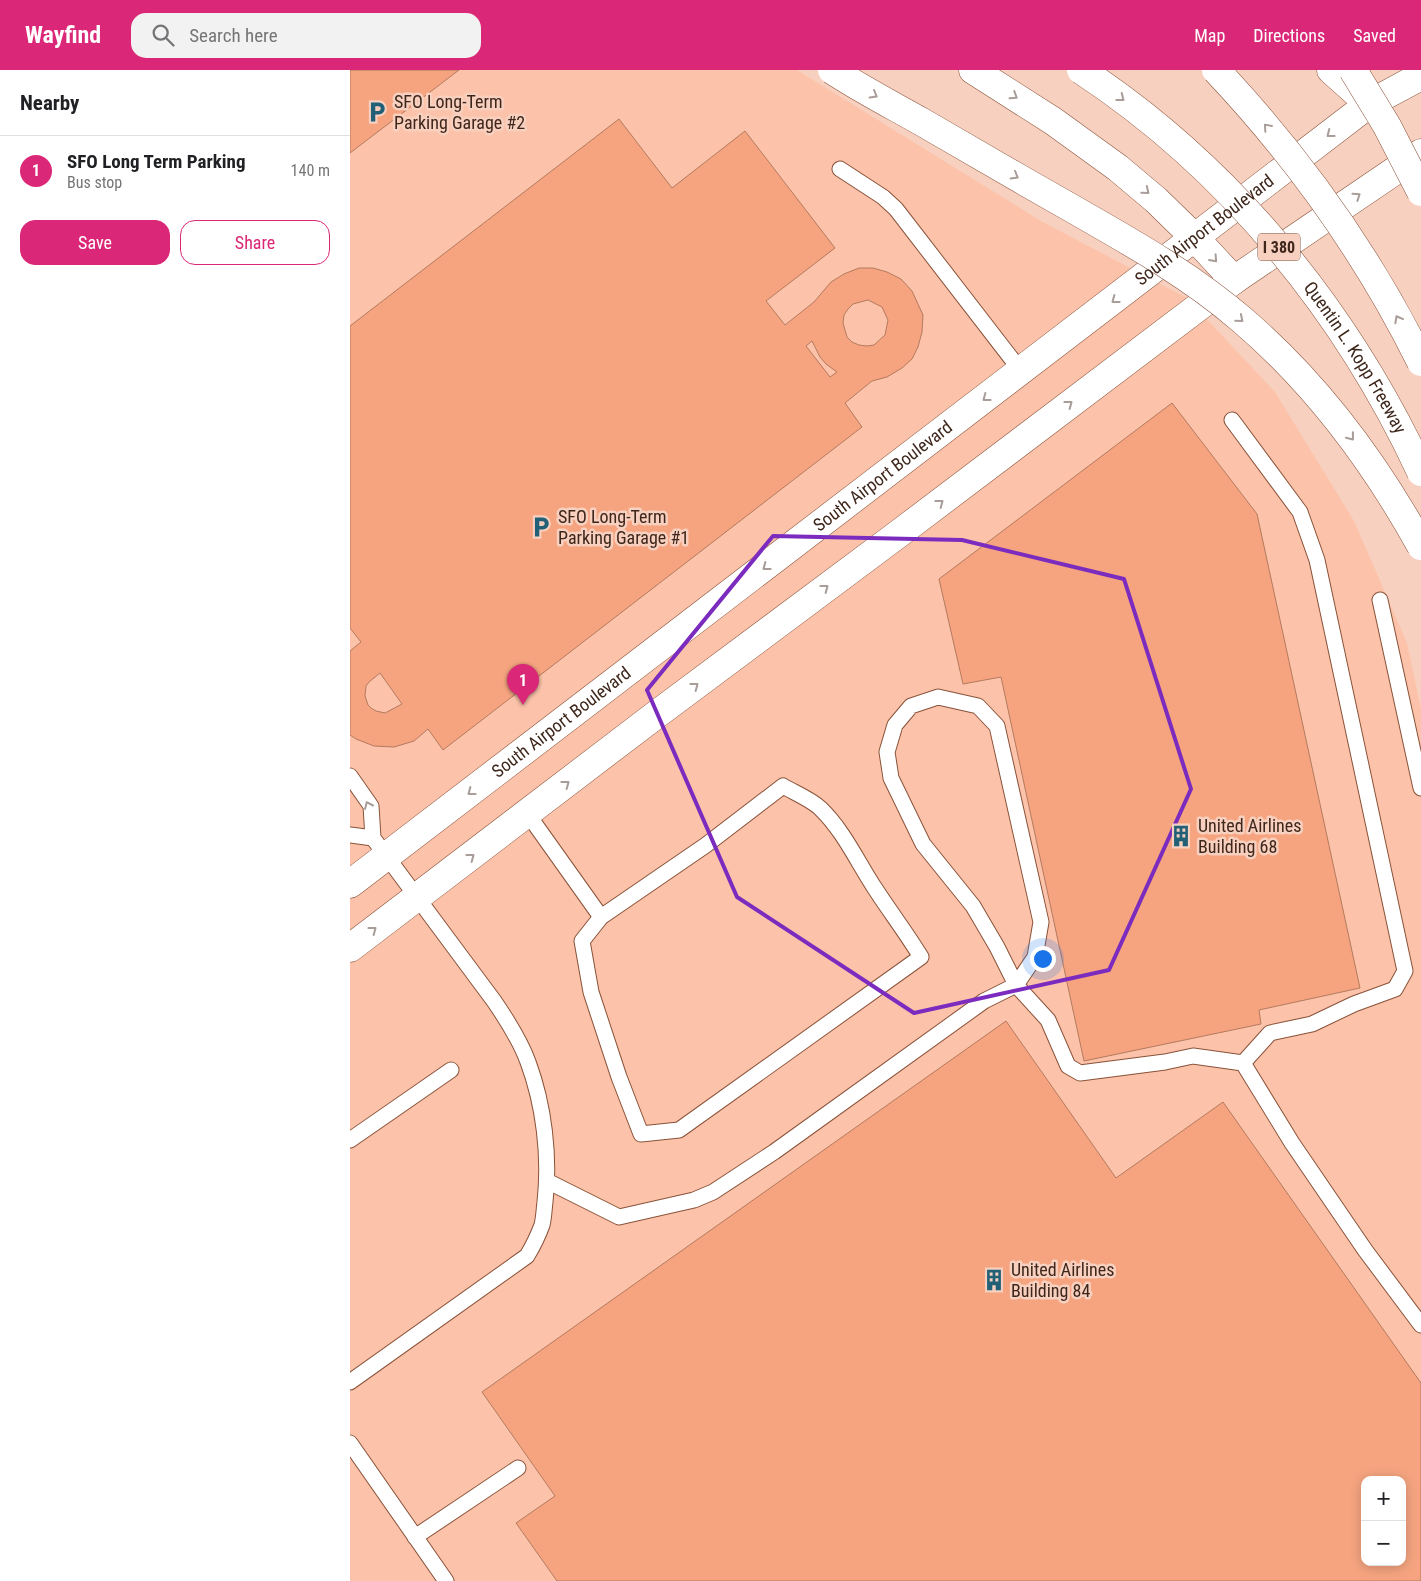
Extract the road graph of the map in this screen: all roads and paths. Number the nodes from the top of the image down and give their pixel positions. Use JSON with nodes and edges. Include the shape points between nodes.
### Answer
{"nodes":[{"id":1,"x":832,"y":70,"type":"edge"},
{"id":2,"x":973,"y":70,"type":"edge"},
{"id":3,"x":1081,"y":70,"type":"edge"},
{"id":4,"x":1216,"y":70,"type":"edge"},
{"id":5,"x":1331,"y":70,"type":"edge"},
{"id":6,"x":1352,"y":70,"type":"edge"},
{"id":7,"x":1368,"y":70,"type":"edge"},
{"id":8,"x":1421,"y":76,"type":"edge"},
{"id":9,"x":1369,"y":104,"type":"junction"},
{"id":10,"x":1421,"y":154,"type":"edge"},
{"id":11,"x":840,"y":169,"type":"dead end"},
{"id":12,"x":1421,"y":185,"type":"edge"},
{"id":13,"x":1421,"y":192,"type":"edge"},
{"id":14,"x":1195,"y":238,"type":"junction"},
{"id":15,"x":1234,"y":280,"type":"junction"},
{"id":16,"x":1421,"y":362,"type":"edge"},
{"id":17,"x":1021,"y":371,"type":"junction"},
{"id":18,"x":1232,"y":420,"type":"dead end"},
{"id":19,"x":1421,"y":472,"type":"edge"},
{"id":20,"x":1421,"y":546,"type":"edge"},
{"id":21,"x":1380,"y":600,"type":"dead end"},
{"id":22,"x":350,"y":776,"type":"edge"},
{"id":23,"x":1421,"y":788,"type":"edge"},
{"id":24,"x":527,"y":813,"type":"junction"},
{"id":25,"x":350,"y":835,"type":"edge"},
{"id":26,"x":380,"y":847,"type":"junction"},
{"id":27,"x":350,"y":884,"type":"edge"},
{"id":28,"x":417,"y":897,"type":"junction"},
{"id":29,"x":601,"y":917,"type":"junction"},
{"id":30,"x":350,"y":948,"type":"edge"},
{"id":31,"x":1016,"y":985,"type":"junction"},
{"id":32,"x":1243,"y":1063,"type":"junction"},
{"id":33,"x":451,"y":1070,"type":"dead end"},
{"id":34,"x":350,"y":1140,"type":"edge"},
{"id":35,"x":547,"y":1181,"type":"junction"},
{"id":36,"x":1421,"y":1325,"type":"edge"},
{"id":37,"x":350,"y":1382,"type":"edge"},
{"id":38,"x":350,"y":1443,"type":"edge"},
{"id":39,"x":518,"y":1468,"type":"dead end"},
{"id":40,"x":415,"y":1537,"type":"junction"},
{"id":41,"x":446,"y":1581,"type":"edge"}],
"edges":[{"from":1,"to":20,"type":"main road","one_way":true,"bridge":true,"via":[[1141,248],[1241,319],[1286,360],[1369,460]]},
{"from":2,"to":14,"type":"main road","one_way":true,"via":[[1053,121],[1118,168]]},
{"from":3,"to":19,"type":"main road","name":"Quentin L. Kopp Freeway","number":"I 380","one_way":true,"bridge":true,"via":[[1166,133],[1224,188],[1304,277],[1376,385]]},
{"from":16,"to":4,"type":"main road","one_way":true,"bridge":true,"via":[[1390,302],[1316,188]]},
{"from":5,"to":9,"type":"main road"},
{"from":6,"to":13,"type":"main road","bridge":true,"via":[[1388,126]]},
{"from":7,"to":12,"type":"main road"},
{"from":8,"to":9,"type":"main road","name":"South Airport Boulevard"},
{"from":9,"to":10,"type":"main road"},
{"from":9,"to":14,"type":"main road","name":"South Airport Boulevard","one_way":true},
{"from":15,"to":10,"type":"main road","one_way":true},
{"from":11,"to":17,"type":"lane","via":[[896,209]]},
{"from":14,"to":15,"type":"main road","one_way":true},
{"from":14,"to":17,"type":"main road","name":"South Airport Boulevard","one_way":true},
{"from":24,"to":15,"type":"main road","one_way":true},
{"from":17,"to":26,"type":"main road","name":"South Airport Boulevard","one_way":true},
{"from":18,"to":32,"type":"lane","via":[[1300,512],[1317,560],[1406,971],[1394,989],[1312,1024],[1270,1033]]},
{"from":21,"to":23,"type":"lane"},
{"from":26,"to":22,"type":"lane","one_way":true,"via":[[371,806]]},
{"from":28,"to":24,"type":"main road","one_way":true},
{"from":24,"to":29,"type":"lane"},
{"from":25,"to":26,"type":"lane"},
{"from":26,"to":27,"type":"main road","name":"South Airport Boulevard"},
{"from":26,"to":28,"type":"lane"},
{"from":30,"to":28,"type":"main road","one_way":true},
{"from":28,"to":35,"type":"lane","via":[[499,1008],[527,1061],[541,1114]]},
{"from":29,"to":29,"type":"lane","via":[[582,942],[583,950],[591,992],[641,1134],[679,1130],[921,957],[833,823],[819,807],[784,786],[706,845]]},
{"from":31,"to":31,"type":"lane","via":[[973,906],[923,844],[891,778],[887,752],[895,725],[911,706],[938,697],[978,706],[997,726],[1041,922],[1035,957]]},
{"from":31,"to":32,"type":"lane","via":[[1048,1020],[1068,1066],[1080,1073],[1193,1056]]},
{"from":31,"to":35,"type":"lane","via":[[984,1001],[774,1152],[713,1192],[694,1200],[620,1217]]},
{"from":32,"to":36,"type":"lane","via":[[1292,1143]]},
{"from":33,"to":34,"type":"lane"},
{"from":35,"to":37,"type":"lane","via":[[543,1222],[527,1256]]},
{"from":38,"to":40,"type":"lane"},
{"from":39,"to":40,"type":"lane"},
{"from":40,"to":41,"type":"lane"}]}
